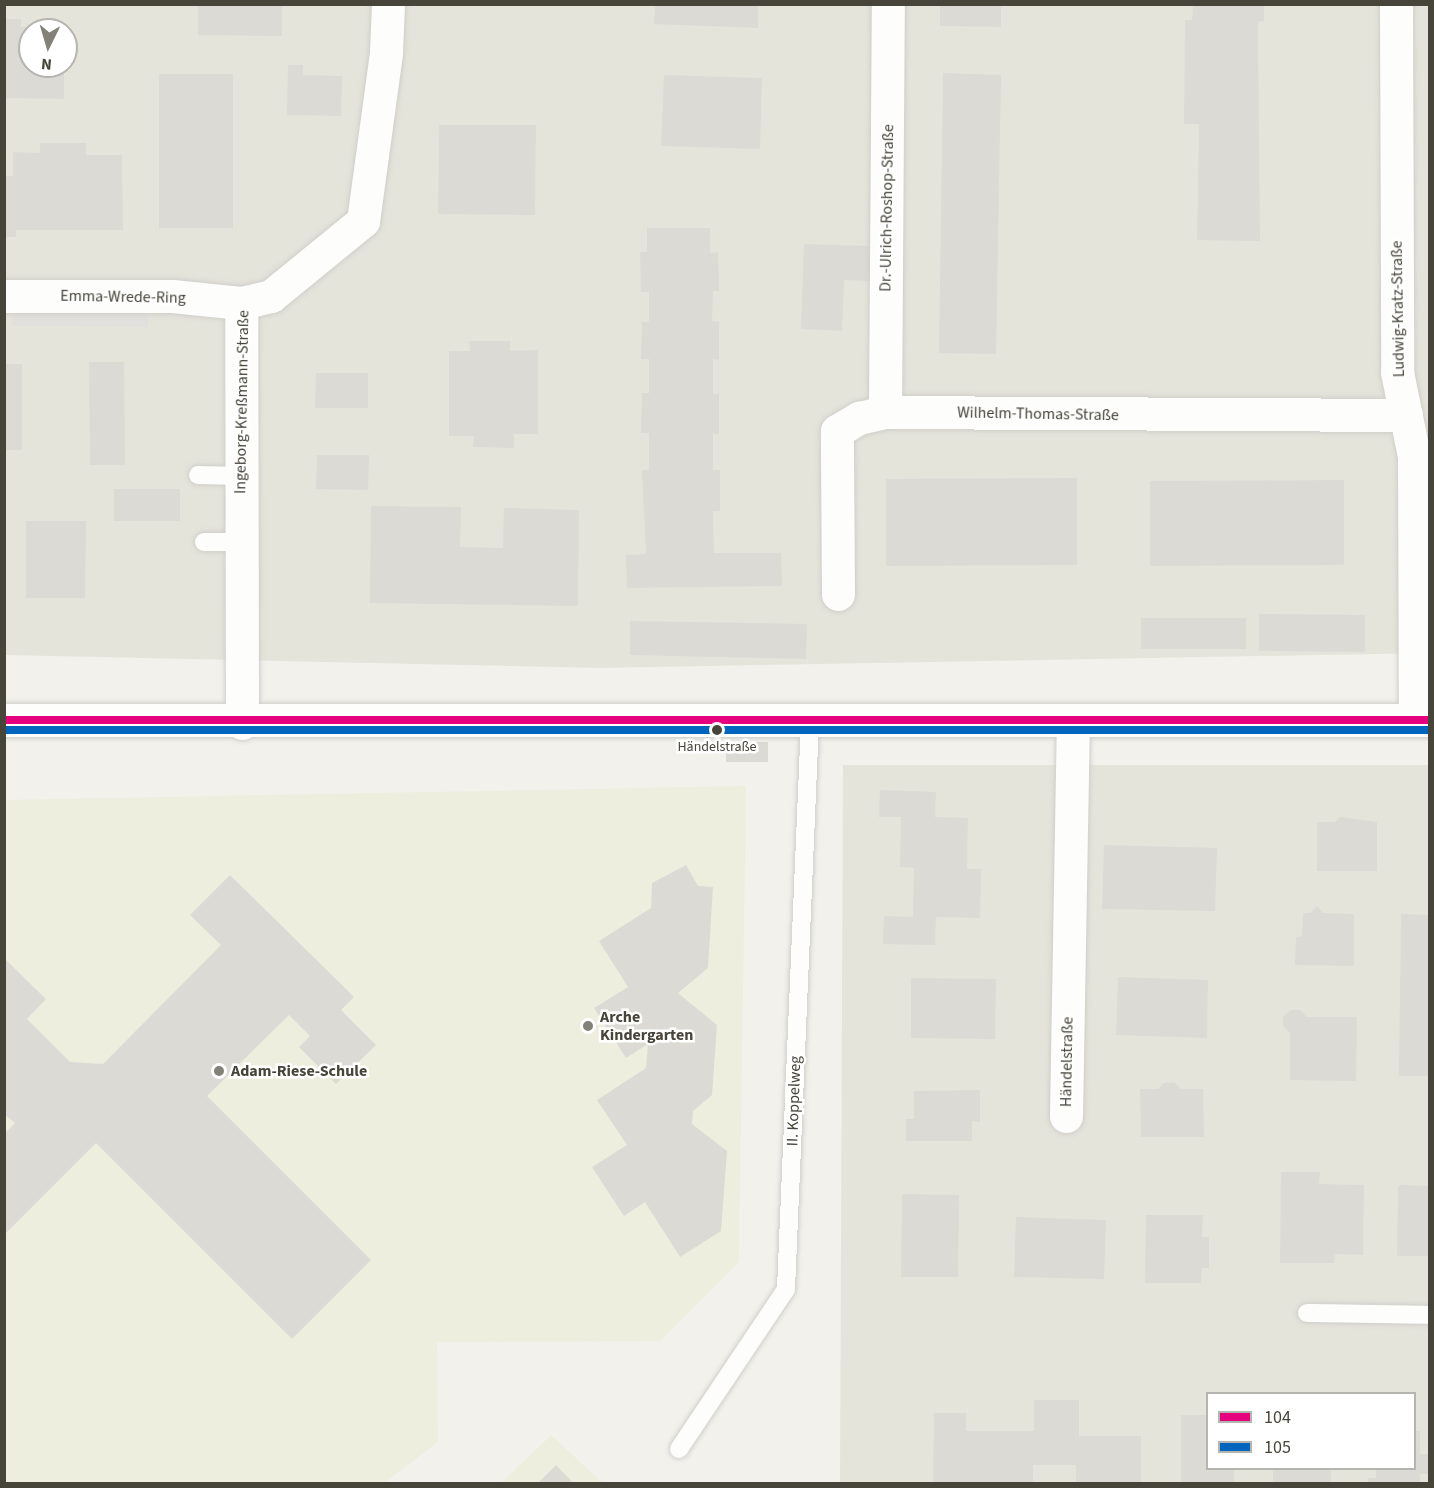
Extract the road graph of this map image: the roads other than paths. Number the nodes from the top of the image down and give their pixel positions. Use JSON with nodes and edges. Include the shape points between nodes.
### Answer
{"nodes":[{"id":1,"x":388,"y":4,"type":"edge"},
{"id":2,"x":888,"y":4,"type":"edge"},
{"id":3,"x":1396,"y":4,"type":"edge"},
{"id":4,"x":4,"y":296,"type":"edge"},
{"id":5,"x":241,"y":303,"type":"junction"},
{"id":6,"x":885,"y":412,"type":"junction"},
{"id":7,"x":1406,"y":415,"type":"junction"},
{"id":8,"x":198,"y":475,"type":"dead end"},
{"id":9,"x":241,"y":476,"type":"junction"},
{"id":10,"x":204,"y":542,"type":"dead end"},
{"id":11,"x":241,"y":542,"type":"junction"},
{"id":12,"x":838,"y":594,"type":"dead end"},
{"id":13,"x":4,"y":720,"type":"edge"},
{"id":14,"x":1422,"y":720,"type":"edge"},
{"id":15,"x":810,"y":721,"type":"junction"},
{"id":16,"x":1073,"y":721,"type":"junction"},
{"id":17,"x":242,"y":723,"type":"junction"},
{"id":18,"x":1066,"y":1116,"type":"dead end"},
{"id":19,"x":1307,"y":1313,"type":"dead end"},
{"id":20,"x":1430,"y":1315,"type":"edge"},
{"id":21,"x":679,"y":1449,"type":"dead end"}],
"edges":[{"from":1,"to":5,"type":"street","name":"Ingeborg-Kreßmann-Straße","via":[[386,52],[363,221],[271,296]]},
{"from":2,"to":6,"type":"street","name":"Dr.-Ulrich-Roshop-Straße"},
{"from":3,"to":7,"type":"street","name":"Ludwig-Kratz-Straße","via":[[1397,372]]},
{"from":4,"to":5,"type":"street","name":"Emma-Wrede-Ring","via":[[172,296]]},
{"from":5,"to":9,"type":"street","name":"Ingeborg-Kreßmann-Straße"},
{"from":6,"to":7,"type":"street","name":"Wilhelm-Thomas-Straße"},
{"from":6,"to":12,"type":"street","name":"Wilhelm-Thomas-Straße","via":[[859,418],[837,431]]},
{"from":7,"to":14,"type":"street","name":"Ludwig-Kratz-Straße","via":[[1414,456]]},
{"from":8,"to":9,"type":"lane"},
{"from":9,"to":11,"type":"street","name":"Ingeborg-Kreßmann-Straße"},
{"from":10,"to":11,"type":"lane"},
{"from":11,"to":17,"type":"street","name":"Ingeborg-Kreßmann-Straße"},
{"from":13,"to":17,"type":"street"},
{"from":14,"to":16,"type":"street"},
{"from":15,"to":16,"type":"street"},
{"from":15,"to":17,"type":"street"},
{"from":15,"to":21,"type":"lane","name":"II. Koppelweg","via":[[786,1289]]},
{"from":16,"to":18,"type":"street","name":"Händelstraße"},
{"from":19,"to":20,"type":"lane"}]}
